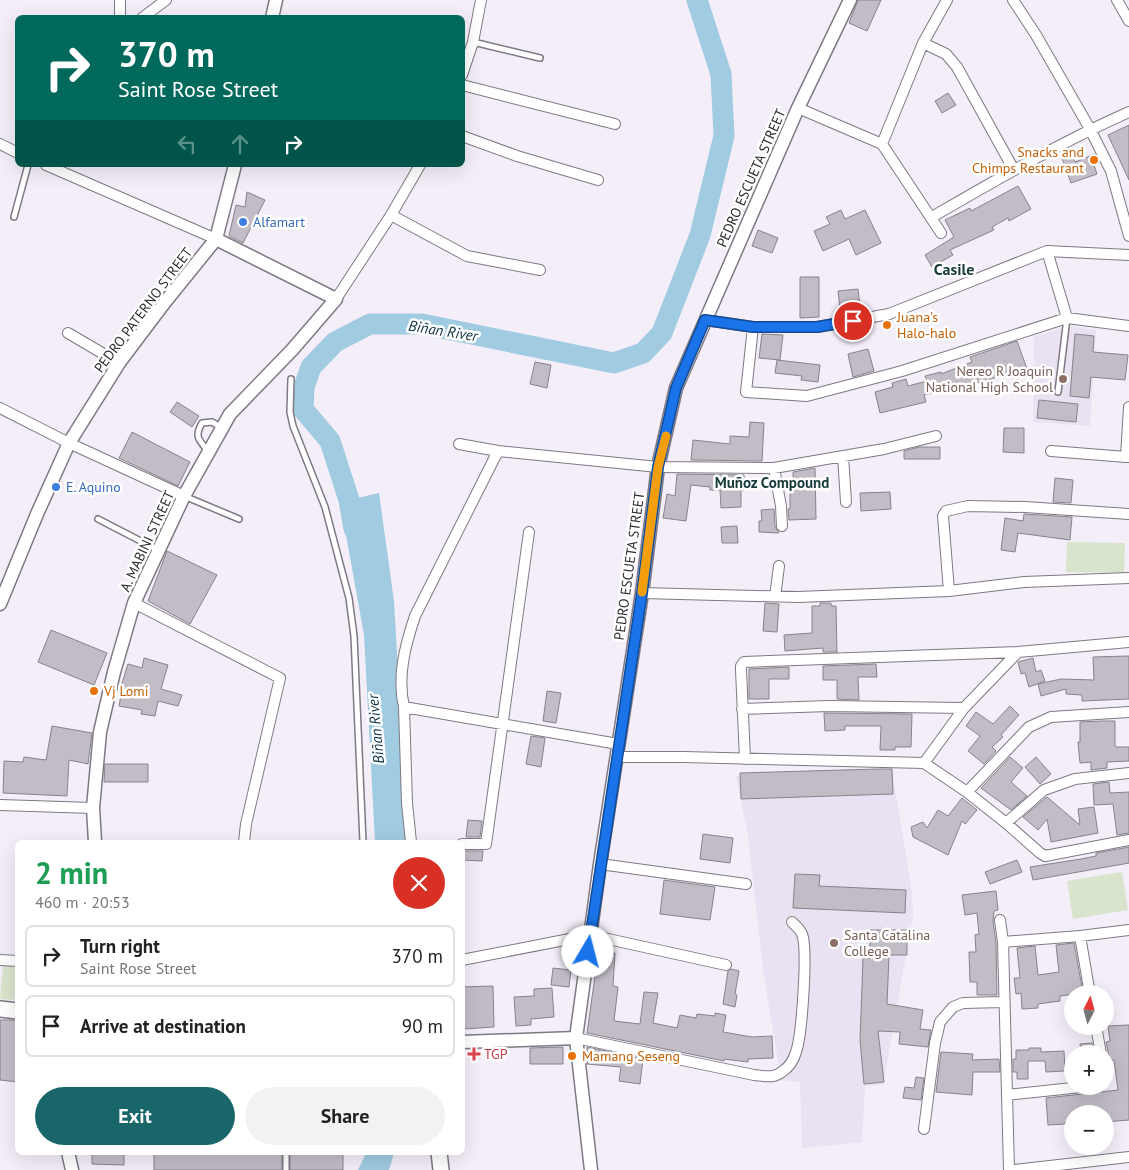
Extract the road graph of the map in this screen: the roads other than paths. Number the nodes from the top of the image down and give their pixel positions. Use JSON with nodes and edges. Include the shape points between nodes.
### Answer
{"nodes":[{"id":1,"x":120,"y":0,"type":"edge"},
{"id":2,"x":166,"y":0,"type":"edge"},
{"id":3,"x":276,"y":0,"type":"edge"},
{"id":4,"x":481,"y":0,"type":"edge"},
{"id":5,"x":850,"y":0,"type":"edge"},
{"id":6,"x":946,"y":0,"type":"edge"},
{"id":7,"x":1013,"y":0,"type":"edge"},
{"id":8,"x":1117,"y":0,"type":"edge"},
{"id":9,"x":120,"y":15,"type":"edge"},
{"id":10,"x":146,"y":15,"type":"edge"},
{"id":11,"x":273,"y":15,"type":"edge"},
{"id":12,"x":1129,"y":21,"type":"edge"},
{"id":13,"x":473,"y":42,"type":"junction"},
{"id":14,"x":923,"y":43,"type":"junction"},
{"id":15,"x":540,"y":58,"type":"dead end"},
{"id":16,"x":465,"y":66,"type":"edge"},
{"id":17,"x":465,"y":86,"type":"edge"},
{"id":18,"x":798,"y":108,"type":"junction"},
{"id":19,"x":1129,"y":112,"type":"edge"},
{"id":20,"x":615,"y":124,"type":"dead end"},
{"id":21,"x":1090,"y":129,"type":"junction"},
{"id":22,"x":465,"y":137,"type":"edge"},
{"id":23,"x":0,"y":144,"type":"edge"},
{"id":24,"x":882,"y":144,"type":"junction"},
{"id":25,"x":15,"y":151,"type":"edge"},
{"id":26,"x":27,"y":167,"type":"edge"},
{"id":27,"x":51,"y":167,"type":"edge"},
{"id":28,"x":234,"y":167,"type":"edge"},
{"id":29,"x":419,"y":167,"type":"edge"},
{"id":30,"x":1014,"y":170,"type":"junction"},
{"id":31,"x":598,"y":180,"type":"dead end"},
{"id":32,"x":391,"y":215,"type":"junction"},
{"id":33,"x":14,"y":217,"type":"dead end"},
{"id":34,"x":932,"y":217,"type":"junction"},
{"id":35,"x":941,"y":233,"type":"dead end"},
{"id":36,"x":1129,"y":236,"type":"edge"},
{"id":37,"x":216,"y":239,"type":"junction"},
{"id":38,"x":1047,"y":251,"type":"junction"},
{"id":39,"x":1129,"y":255,"type":"edge"},
{"id":40,"x":540,"y":270,"type":"dead end"},
{"id":41,"x":336,"y":299,"type":"junction"},
{"id":42,"x":1067,"y":318,"type":"junction"},
{"id":43,"x":705,"y":320,"type":"junction"},
{"id":44,"x":1129,"y":326,"type":"edge"},
{"id":45,"x":753,"y":327,"type":"junction"},
{"id":46,"x":68,"y":333,"type":"dead end"},
{"id":47,"x":119,"y":364,"type":"junction"},
{"id":48,"x":291,"y":379,"type":"dead end"},
{"id":49,"x":1058,"y":392,"type":"dead end"},
{"id":50,"x":1129,"y":407,"type":"edge"},
{"id":51,"x":0,"y":408,"type":"edge"},
{"id":52,"x":222,"y":428,"type":"junction"},
{"id":53,"x":936,"y":436,"type":"dead end"},
{"id":54,"x":70,"y":443,"type":"junction"},
{"id":55,"x":459,"y":444,"type":"dead end"},
{"id":56,"x":209,"y":451,"type":"junction"},
{"id":57,"x":498,"y":451,"type":"junction"},
{"id":58,"x":1051,"y":452,"type":"dead end"},
{"id":59,"x":843,"y":456,"type":"junction"},
{"id":60,"x":1128,"y":457,"type":"edge"},
{"id":61,"x":658,"y":467,"type":"junction"},
{"id":62,"x":774,"y":468,"type":"junction"},
{"id":63,"x":184,"y":496,"type":"junction"},
{"id":64,"x":846,"y":502,"type":"dead end"},
{"id":65,"x":1129,"y":514,"type":"edge"},
{"id":66,"x":98,"y":519,"type":"dead end"},
{"id":67,"x":240,"y":519,"type":"dead end"},
{"id":68,"x":782,"y":526,"type":"dead end"},
{"id":69,"x":529,"y":532,"type":"dead end"},
{"id":70,"x":158,"y":550,"type":"junction"},
{"id":71,"x":778,"y":566,"type":"dead end"},
{"id":72,"x":1129,"y":578,"type":"edge"},
{"id":73,"x":949,"y":591,"type":"junction"},
{"id":74,"x":642,"y":593,"type":"junction"},
{"id":75,"x":775,"y":598,"type":"junction"},
{"id":76,"x":134,"y":602,"type":"junction"},
{"id":77,"x":0,"y":604,"type":"edge"},
{"id":78,"x":1129,"y":642,"type":"edge"},
{"id":79,"x":1018,"y":652,"type":"junction"},
{"id":80,"x":404,"y":707,"type":"junction"},
{"id":81,"x":742,"y":708,"type":"junction"},
{"id":82,"x":964,"y":708,"type":"junction"},
{"id":83,"x":1129,"y":712,"type":"edge"},
{"id":84,"x":502,"y":723,"type":"junction"},
{"id":85,"x":617,"y":751,"type":"junction"},
{"id":86,"x":745,"y":758,"type":"junction"},
{"id":87,"x":924,"y":763,"type":"junction"},
{"id":88,"x":1129,"y":773,"type":"edge"},
{"id":89,"x":967,"y":792,"type":"junction"},
{"id":90,"x":0,"y":805,"type":"edge"},
{"id":91,"x":93,"y":808,"type":"junction"},
{"id":92,"x":1006,"y":823,"type":"junction"},
{"id":93,"x":95,"y":840,"type":"edge"},
{"id":94,"x":244,"y":840,"type":"edge"},
{"id":95,"x":363,"y":840,"type":"edge"},
{"id":96,"x":411,"y":840,"type":"edge"},
{"id":97,"x":1129,"y":840,"type":"edge"},
{"id":98,"x":465,"y":844,"type":"edge"},
{"id":99,"x":600,"y":864,"type":"junction"},
{"id":100,"x":746,"y":884,"type":"dead end"},
{"id":101,"x":1000,"y":920,"type":"dead end"},
{"id":102,"x":792,"y":922,"type":"dead end"},
{"id":103,"x":1129,"y":930,"type":"edge"},
{"id":104,"x":590,"y":935,"type":"junction"},
{"id":105,"x":1080,"y":936,"type":"junction"},
{"id":106,"x":1003,"y":942,"type":"junction"},
{"id":107,"x":465,"y":959,"type":"edge"},
{"id":108,"x":0,"y":960,"type":"edge"},
{"id":109,"x":15,"y":961,"type":"edge"},
{"id":110,"x":726,"y":965,"type":"dead end"},
{"id":111,"x":1088,"y":985,"type":"edge"},
{"id":112,"x":1004,"y":1002,"type":"junction"},
{"id":113,"x":0,"y":1009,"type":"edge"},
{"id":114,"x":15,"y":1010,"type":"edge"},
{"id":115,"x":576,"y":1038,"type":"junction"},
{"id":116,"x":465,"y":1042,"type":"edge"},
{"id":117,"x":1064,"y":1089,"type":"edge"},
{"id":118,"x":1007,"y":1096,"type":"junction"},
{"id":119,"x":924,"y":1129,"type":"dead end"},
{"id":120,"x":69,"y":1155,"type":"edge"},
{"id":121,"x":286,"y":1155,"type":"edge"},
{"id":122,"x":440,"y":1155,"type":"edge"},
{"id":123,"x":1129,"y":1156,"type":"edge"},
{"id":124,"x":72,"y":1170,"type":"edge"},
{"id":125,"x":286,"y":1170,"type":"edge"},
{"id":126,"x":441,"y":1170,"type":"edge"},
{"id":127,"x":591,"y":1170,"type":"edge"},
{"id":128,"x":1009,"y":1170,"type":"edge"},
{"id":129,"x":1015,"y":1170,"type":"edge"}],
"edges":[{"from":1,"to":9,"type":"street"},
{"from":2,"to":10,"type":"street"},
{"from":3,"to":11,"type":"street"},
{"from":4,"to":13,"type":"street"},
{"from":5,"to":18,"type":"street","name":"PEDRO ESCUETA STREET"},
{"from":6,"to":14,"type":"street"},
{"from":7,"to":21,"type":"street"},
{"from":8,"to":12,"type":"street"},
{"from":13,"to":15,"type":"lane"},
{"from":13,"to":16,"type":"street"},
{"from":14,"to":24,"type":"street"},
{"from":14,"to":30,"type":"street","via":[[946,54],[957,67]]},
{"from":17,"to":20,"type":"street"},
{"from":18,"to":24,"type":"street"},
{"from":18,"to":43,"type":"street","name":"PEDRO ESCUETA STREET"},
{"from":19,"to":21,"type":"street"},
{"from":21,"to":30,"type":"street"},
{"from":21,"to":36,"type":"street","via":[[1111,171]]},
{"from":22,"to":31,"type":"street"},
{"from":23,"to":25,"type":"street"},
{"from":24,"to":34,"type":"street"},
{"from":26,"to":33,"type":"lane"},
{"from":27,"to":37,"type":"street"},
{"from":28,"to":37,"type":"street","name":"PEDRO PATERNO STREET"},
{"from":29,"to":32,"type":"street"},
{"from":30,"to":34,"type":"street"},
{"from":32,"to":40,"type":"street","via":[[467,256]]},
{"from":32,"to":41,"type":"street"},
{"from":34,"to":35,"type":"street"},
{"from":37,"to":41,"type":"street"},
{"from":37,"to":47,"type":"street","name":"PEDRO PATERNO STREET"},
{"from":38,"to":39,"type":"street"},
{"from":38,"to":42,"type":"street"},
{"from":38,"to":45,"type":"street","via":[[890,314],[817,327]]},
{"from":41,"to":52,"type":"street","name":"A. MABINI STREET","via":[[230,414]]},
{"from":42,"to":44,"type":"street"},
{"from":42,"to":45,"type":"street","via":[[902,371],[807,396],[746,392]]},
{"from":42,"to":49,"type":"lane"},
{"from":43,"to":45,"type":"street"},
{"from":43,"to":61,"type":"street","name":"PEDRO ESCUETA STREET","via":[[676,388]]},
{"from":46,"to":47,"type":"street"},
{"from":47,"to":54,"type":"street","name":"PEDRO PATERNO STREET"},
{"from":48,"to":95,"type":"lane","via":[[293,426],[325,507],[354,636]]},
{"from":50,"to":60,"type":"street"},
{"from":51,"to":54,"type":"street"},
{"from":52,"to":56,"type":"street","name":"A. MABINI STREET"},
{"from":52,"to":56,"type":"lane","via":[[212,422],[202,423],[198,439]]},
{"from":53,"to":59,"type":"street"},
{"from":54,"to":63,"type":"street"},
{"from":54,"to":77,"type":"street","name":"PEDRO PATERNO STREET"},
{"from":55,"to":57,"type":"street"},
{"from":56,"to":63,"type":"street","name":"A. MABINI STREET"},
{"from":57,"to":61,"type":"street"},
{"from":57,"to":80,"type":"street","via":[[415,616],[403,659],[401,688]]},
{"from":58,"to":60,"type":"street"},
{"from":59,"to":62,"type":"street"},
{"from":59,"to":64,"type":"street"},
{"from":61,"to":62,"type":"street"},
{"from":61,"to":74,"type":"street","name":"PEDRO ESCUETA STREET"},
{"from":62,"to":68,"type":"street"},
{"from":63,"to":67,"type":"lane"},
{"from":63,"to":70,"type":"street","name":"A. MABINI STREET"},
{"from":65,"to":73,"type":"street","via":[[968,506],[946,511],[943,516]]},
{"from":66,"to":70,"type":"lane"},
{"from":69,"to":84,"type":"street"},
{"from":70,"to":76,"type":"street","name":"A. MABINI STREET"},
{"from":71,"to":75,"type":"street"},
{"from":72,"to":73,"type":"street","via":[[1024,582]]},
{"from":73,"to":75,"type":"street"},
{"from":74,"to":75,"type":"street"},
{"from":74,"to":85,"type":"street","name":"PEDRO ESCUETA STREET"},
{"from":76,"to":91,"type":"street","name":"A. MABINI STREET","via":[[100,732]]},
{"from":76,"to":94,"type":"street","via":[[280,678]]},
{"from":78,"to":79,"type":"street"},
{"from":79,"to":81,"type":"street","via":[[744,662],[741,666]]},
{"from":79,"to":82,"type":"street"},
{"from":80,"to":84,"type":"street"},
{"from":80,"to":96,"type":"street","via":[[406,803]]},
{"from":81,"to":82,"type":"street"},
{"from":81,"to":86,"type":"street"},
{"from":82,"to":87,"type":"street"},
{"from":83,"to":89,"type":"street","via":[[1051,717],[1029,727]]},
{"from":84,"to":85,"type":"street"},
{"from":84,"to":98,"type":"street","via":[[486,844]]},
{"from":85,"to":86,"type":"street"},
{"from":85,"to":99,"type":"street","name":"PEDRO ESCUETA STREET"},
{"from":86,"to":87,"type":"street"},
{"from":87,"to":89,"type":"street"},
{"from":88,"to":92,"type":"street","via":[[1075,779],[1044,790]]},
{"from":89,"to":92,"type":"street"},
{"from":90,"to":91,"type":"street"},
{"from":91,"to":93,"type":"street","name":"A. MABINI STREET"},
{"from":92,"to":97,"type":"street","via":[[1045,856]]},
{"from":99,"to":100,"type":"street"},
{"from":99,"to":104,"type":"street","name":"PEDRO ESCUETA STREET"},
{"from":101,"to":106,"type":"street"},
{"from":102,"to":115,"type":"street","via":[[802,935],[801,1017],[796,1052],[789,1065],[773,1077]]},
{"from":103,"to":105,"type":"street"},
{"from":104,"to":107,"type":"street"},
{"from":104,"to":110,"type":"street"},
{"from":104,"to":115,"type":"street","name":"PEDRO ESCUETA STREET"},
{"from":105,"to":106,"type":"street"},
{"from":105,"to":111,"type":"street"},
{"from":106,"to":112,"type":"street"},
{"from":108,"to":109,"type":"street"},
{"from":112,"to":118,"type":"street"},
{"from":112,"to":119,"type":"street","via":[[963,1003],[953,1007],[940,1022]]},
{"from":113,"to":114,"type":"main road"},
{"from":115,"to":116,"type":"street"},
{"from":115,"to":127,"type":"street","name":"PEDRO ESCUETA STREET"},
{"from":117,"to":118,"type":"street"},
{"from":118,"to":128,"type":"street"},
{"from":120,"to":124,"type":"street"},
{"from":121,"to":125,"type":"lane"},
{"from":122,"to":126,"type":"main road"},
{"from":123,"to":129,"type":"street"}]}
